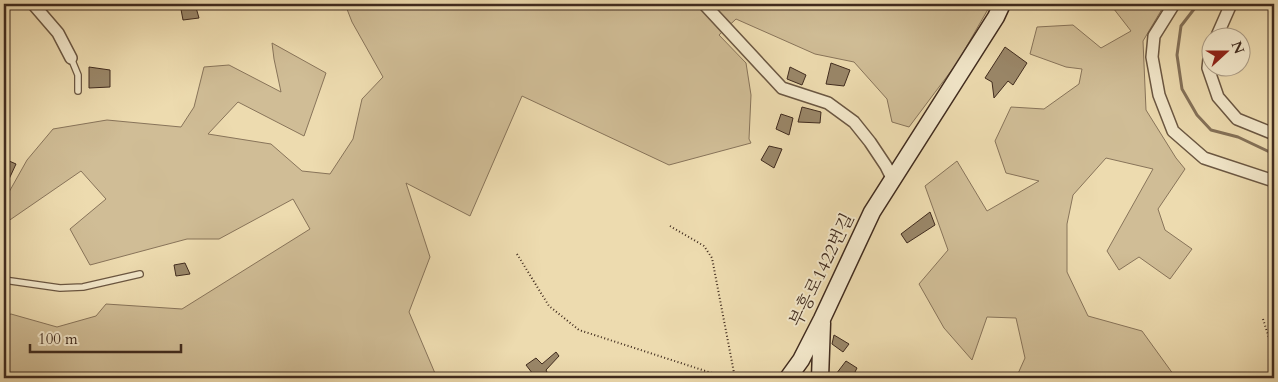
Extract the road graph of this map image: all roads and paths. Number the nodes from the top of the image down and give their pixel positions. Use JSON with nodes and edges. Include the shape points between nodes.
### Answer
{"nodes":[{"id":1,"x":33,"y":4,"type":"edge"},
{"id":2,"x":704,"y":4,"type":"edge"},
{"id":3,"x":1002,"y":4,"type":"edge"},
{"id":4,"x":1174,"y":4,"type":"edge"},
{"id":5,"x":1232,"y":4,"type":"edge"},
{"id":6,"x":1221,"y":28,"type":"edge"},
{"id":7,"x":71,"y":58,"type":"joint"},
{"id":8,"x":1211,"y":78,"type":"edge"},
{"id":9,"x":78,"y":91,"type":"dead end"},
{"id":10,"x":1274,"y":134,"type":"edge"},
{"id":11,"x":893,"y":180,"type":"junction"},
{"id":12,"x":1274,"y":182,"type":"edge"},
{"id":13,"x":670,"y":226,"type":"dead end"},
{"id":14,"x":517,"y":254,"type":"dead end"},
{"id":15,"x":140,"y":274,"type":"dead end"},
{"id":16,"x":4,"y":280,"type":"edge"},
{"id":17,"x":822,"y":319,"type":"junction"},
{"id":18,"x":1263,"y":319,"type":"dead end"},
{"id":19,"x":1274,"y":354,"type":"edge"},
{"id":20,"x":793,"y":376,"type":"edge"},
{"id":21,"x":727,"y":378,"type":"edge"},
{"id":22,"x":735,"y":378,"type":"edge"},
{"id":23,"x":820,"y":378,"type":"edge"}],
"edges":[{"from":1,"to":7,"type":"street","via":[[58,33]]},
{"from":2,"to":11,"type":"street","via":[[782,88],[828,103],[854,122]]},
{"from":3,"to":11,"type":"street","name":"부흥로1422번길"},
{"from":4,"to":12,"type":"street","via":[[1154,36],[1152,57],[1159,95],[1173,132],[1204,158]]},
{"from":5,"to":6,"type":"street"},
{"from":7,"to":9,"type":"lane","via":[[78,75]]},
{"from":8,"to":10,"type":"street","via":[[1218,97],[1237,119]]},
{"from":11,"to":17,"type":"street","name":"부흥로1422번길","via":[[872,212]]},
{"from":13,"to":22,"type":"path","via":[[704,246],[712,258]]},
{"from":14,"to":21,"type":"path","via":[[549,306],[579,330]]},
{"from":15,"to":16,"type":"lane","via":[[83,287],[60,288]]},
{"from":17,"to":20,"type":"street","name":"부흥로1422번길"},
{"from":17,"to":23,"type":"street"},
{"from":18,"to":19,"type":"path"}]}
